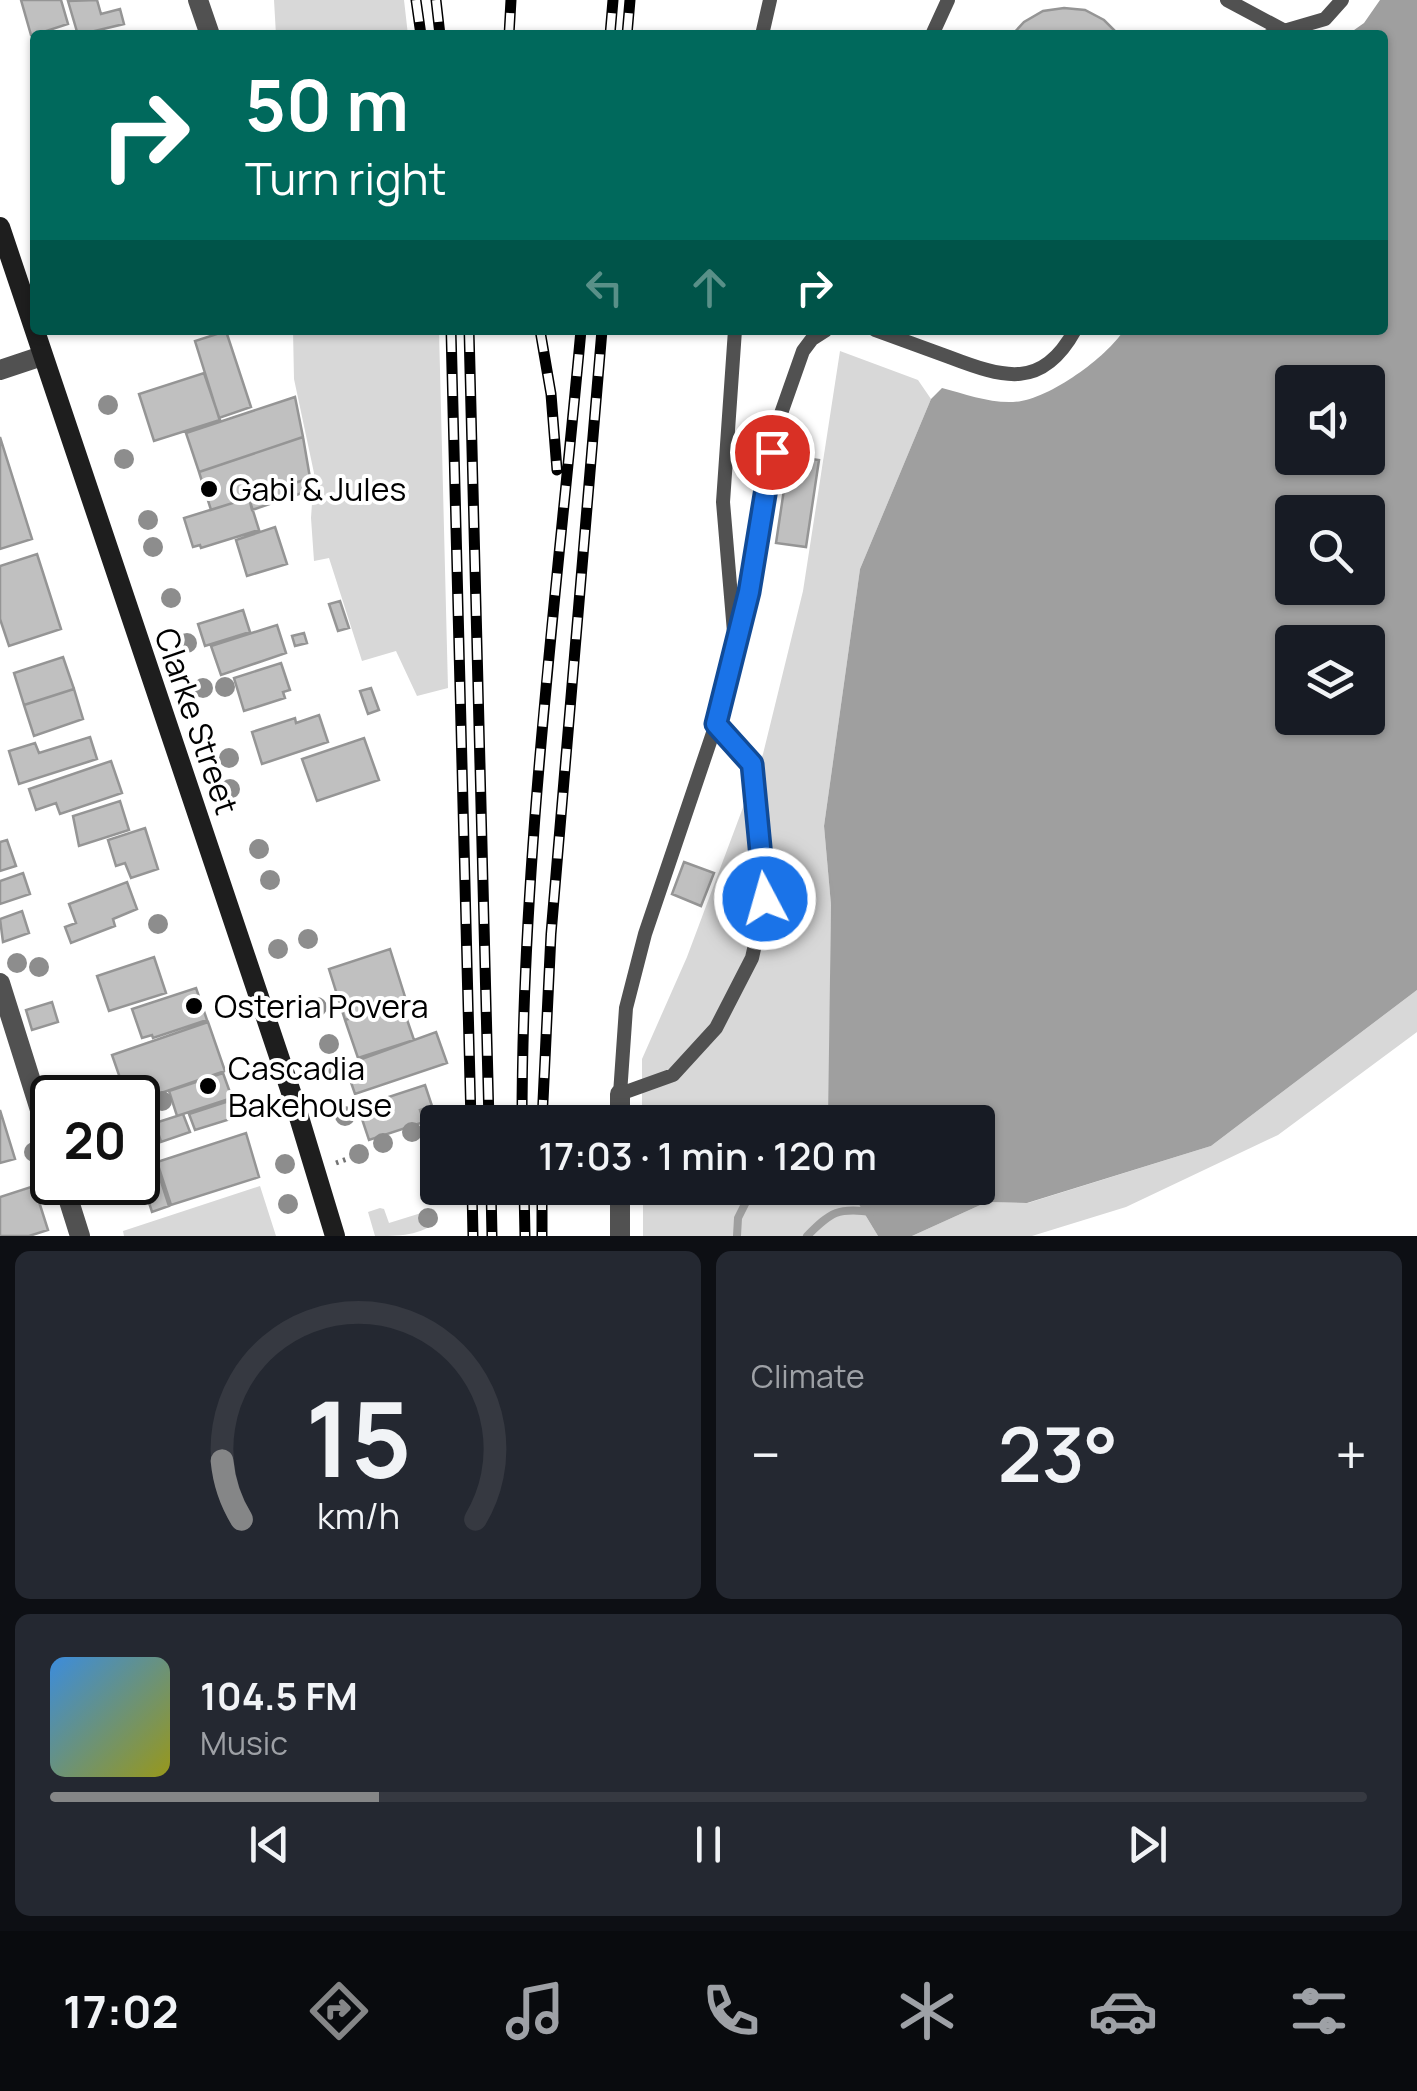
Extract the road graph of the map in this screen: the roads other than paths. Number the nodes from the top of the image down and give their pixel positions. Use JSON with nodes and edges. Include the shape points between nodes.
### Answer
{"nodes":[{"id":1,"x":198,"y":0,"type":"edge"},
{"id":2,"x":770,"y":0,"type":"edge"},
{"id":3,"x":948,"y":0,"type":"edge"},
{"id":4,"x":1227,"y":0,"type":"edge"},
{"id":5,"x":1342,"y":0,"type":"edge"},
{"id":6,"x":208,"y":30,"type":"edge"},
{"id":7,"x":763,"y":30,"type":"edge"},
{"id":8,"x":934,"y":30,"type":"edge"},
{"id":9,"x":1273,"y":30,"type":"edge"},
{"id":10,"x":1283,"y":30,"type":"edge"},
{"id":11,"x":0,"y":227,"type":"edge"},
{"id":12,"x":30,"y":319,"type":"edge"},
{"id":13,"x":35,"y":335,"type":"edge"},
{"id":14,"x":735,"y":335,"type":"edge"},
{"id":15,"x":808,"y":335,"type":"edge"},
{"id":16,"x":818,"y":335,"type":"edge"},
{"id":17,"x":889,"y":335,"type":"edge"},
{"id":18,"x":1072,"y":335,"type":"edge"},
{"id":19,"x":803,"y":351,"type":"junction"},
{"id":20,"x":42,"y":356,"type":"junction"},
{"id":21,"x":0,"y":370,"type":"edge"},
{"id":22,"x":733,"y":662,"type":"junction"},
{"id":23,"x":716,"y":724,"type":"junction"},
{"id":24,"x":0,"y":983,"type":"edge"},
{"id":25,"x":30,"y":1078,"type":"edge"},
{"id":26,"x":620,"y":1094,"type":"junction"},
{"id":27,"x":620,"y":1105,"type":"edge"},
{"id":28,"x":70,"y":1205,"type":"edge"},
{"id":29,"x":620,"y":1205,"type":"edge"},
{"id":30,"x":80,"y":1236,"type":"edge"},
{"id":31,"x":334,"y":1236,"type":"edge"},
{"id":32,"x":620,"y":1236,"type":"edge"}],
"edges":[{"from":1,"to":6,"type":"street"},
{"from":2,"to":7,"type":"lane"},
{"from":3,"to":8,"type":"lane"},
{"from":4,"to":9,"type":"lane"},
{"from":5,"to":10,"type":"lane","via":[[1324,18]]},
{"from":11,"to":12,"type":"main road","name":"Clarke Street"},
{"from":13,"to":20,"type":"main road","name":"Clarke Street"},
{"from":14,"to":22,"type":"lane","via":[[722,502]]},
{"from":15,"to":19,"type":"lane"},
{"from":16,"to":19,"type":"lane"},
{"from":17,"to":18,"type":"lane","via":[[1012,376],[1054,360]]},
{"from":19,"to":22,"type":"lane","via":[[778,422]]},
{"from":20,"to":21,"type":"street"},
{"from":20,"to":31,"type":"main road","name":"Clarke Street"},
{"from":22,"to":23,"type":"lane"},
{"from":23,"to":26,"type":"lane","via":[[645,934],[626,1008]]},
{"from":23,"to":26,"type":"lane","via":[[752,764],[765,899],[752,958],[716,1028],[673,1076]]},
{"from":24,"to":25,"type":"street"},
{"from":26,"to":27,"type":"street"},
{"from":28,"to":30,"type":"street"},
{"from":29,"to":32,"type":"street"}]}
